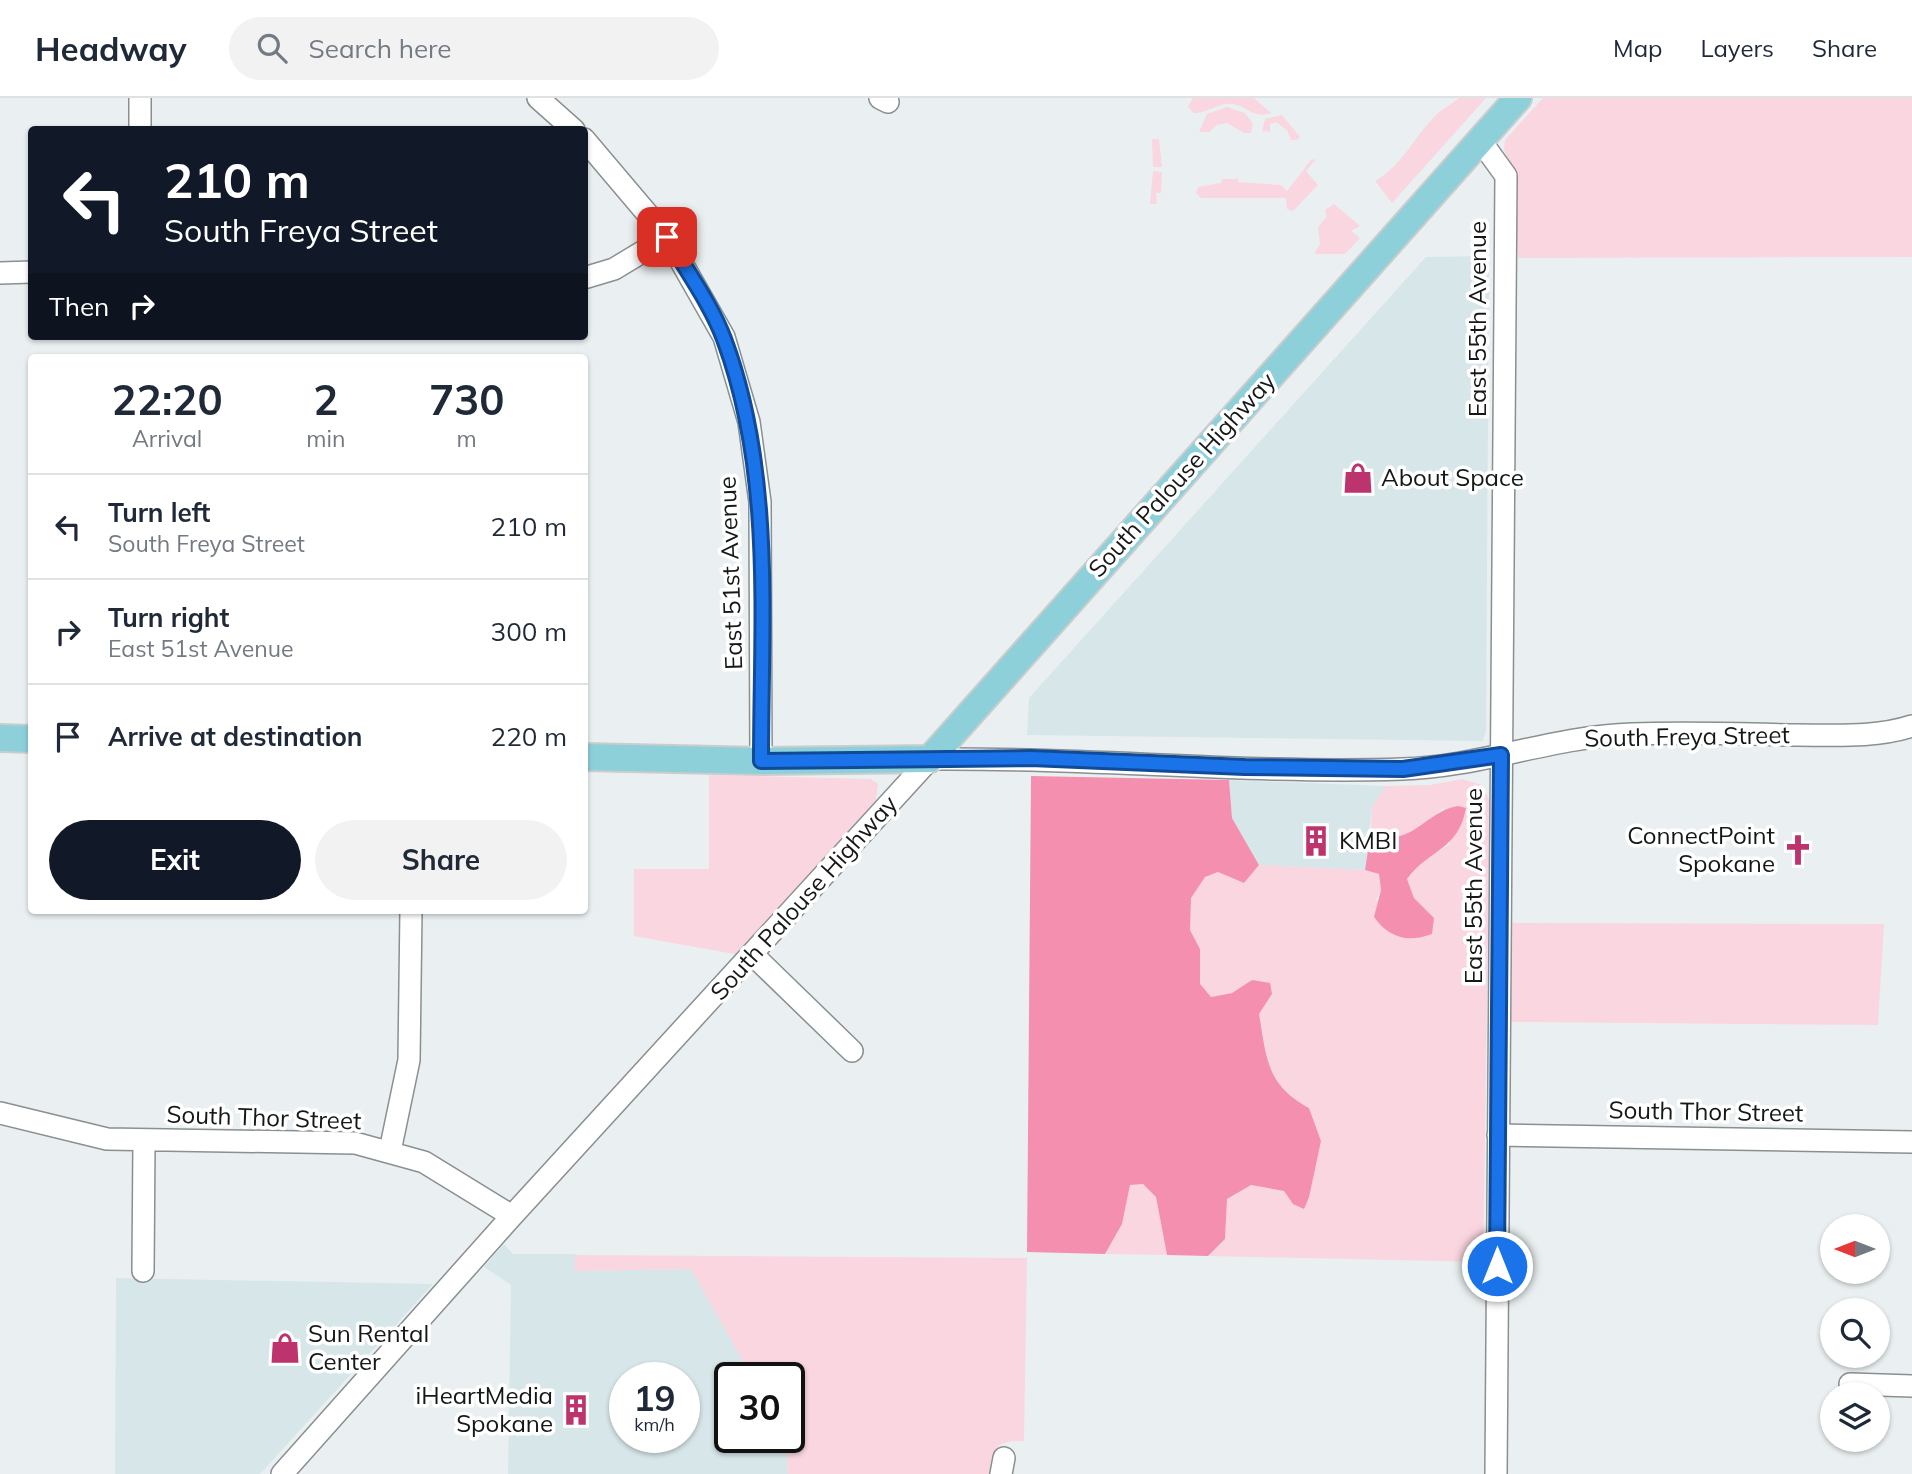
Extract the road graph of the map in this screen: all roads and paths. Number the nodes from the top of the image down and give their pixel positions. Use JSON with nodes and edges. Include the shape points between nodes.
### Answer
{"nodes":[{"id":1,"x":140,"y":98,"type":"edge"},
{"id":2,"x":538,"y":98,"type":"edge"},
{"id":3,"x":1518,"y":98,"type":"edge"},
{"id":4,"x":140,"y":126,"type":"edge"},
{"id":5,"x":570,"y":126,"type":"edge"},
{"id":6,"x":1480,"y":140,"type":"junction"},
{"id":7,"x":588,"y":144,"type":"edge"},
{"id":8,"x":667,"y":237,"type":"junction"},
{"id":9,"x":28,"y":272,"type":"edge"},
{"id":10,"x":0,"y":273,"type":"edge"},
{"id":11,"x":588,"y":277,"type":"edge"},
{"id":12,"x":1911,"y":728,"type":"edge"},
{"id":13,"x":0,"y":738,"type":"edge"},
{"id":14,"x":28,"y":739,"type":"edge"},
{"id":15,"x":1501,"y":755,"type":"junction"},
{"id":16,"x":588,"y":757,"type":"edge"},
{"id":17,"x":930,"y":759,"type":"junction"},
{"id":18,"x":761,"y":761,"type":"junction"},
{"id":19,"x":411,"y":914,"type":"edge"},
{"id":20,"x":753,"y":955,"type":"junction"},
{"id":21,"x":852,"y":1051,"type":"dead end"},
{"id":22,"x":0,"y":1112,"type":"edge"},
{"id":23,"x":1498,"y":1135,"type":"junction"},
{"id":24,"x":144,"y":1141,"type":"junction"},
{"id":25,"x":1912,"y":1142,"type":"edge"},
{"id":26,"x":390,"y":1151,"type":"junction"},
{"id":27,"x":512,"y":1216,"type":"junction"},
{"id":28,"x":143,"y":1271,"type":"dead end"},
{"id":29,"x":1890,"y":1386,"type":"edge"},
{"id":30,"x":1912,"y":1387,"type":"edge"},
{"id":31,"x":282,"y":1474,"type":"edge"},
{"id":32,"x":1496,"y":1474,"type":"edge"}],
"edges":[{"from":1,"to":4,"type":"street"},
{"from":2,"to":5,"type":"street"},
{"from":3,"to":6,"type":"main road","name":"South Palouse Highway"},
{"from":6,"to":15,"type":"street","name":"East 55th Avenue","via":[[1506,176]]},
{"from":6,"to":17,"type":"main road","name":"South Palouse Highway"},
{"from":7,"to":8,"type":"street","name":"East 51st Avenue"},
{"from":8,"to":11,"type":"street","via":[[614,269]]},
{"from":8,"to":18,"type":"street","name":"East 51st Avenue","via":[[724,337],[749,422],[760,502]]},
{"from":9,"to":10,"type":"street"},
{"from":12,"to":15,"type":"street","name":"South Freya Street","via":[[1861,735],[1630,734],[1546,744]]},
{"from":13,"to":14,"type":"main road"},
{"from":15,"to":17,"type":"street","name":"South Freya Street","via":[[1403,769]]},
{"from":15,"to":23,"type":"street","name":"East 55th Avenue"},
{"from":16,"to":18,"type":"main road","name":"South Freya Street"},
{"from":17,"to":18,"type":"main road","name":"South Freya Street"},
{"from":17,"to":20,"type":"street","name":"South Palouse Highway"},
{"from":19,"to":26,"type":"street","via":[[409,1060]]},
{"from":20,"to":21,"type":"street"},
{"from":20,"to":27,"type":"street","name":"South Palouse Highway"},
{"from":22,"to":24,"type":"street","name":"South Thor Street","via":[[107,1139]]},
{"from":23,"to":25,"type":"street","name":"South Thor Street"},
{"from":23,"to":32,"type":"street","name":"East 55th Avenue"},
{"from":24,"to":26,"type":"street","name":"South Thor Street","via":[[355,1143]]},
{"from":24,"to":28,"type":"street"},
{"from":26,"to":27,"type":"street","name":"South Thor Street","via":[[424,1162]]},
{"from":27,"to":31,"type":"street","name":"South Palouse Highway"},
{"from":29,"to":30,"type":"street"}]}
